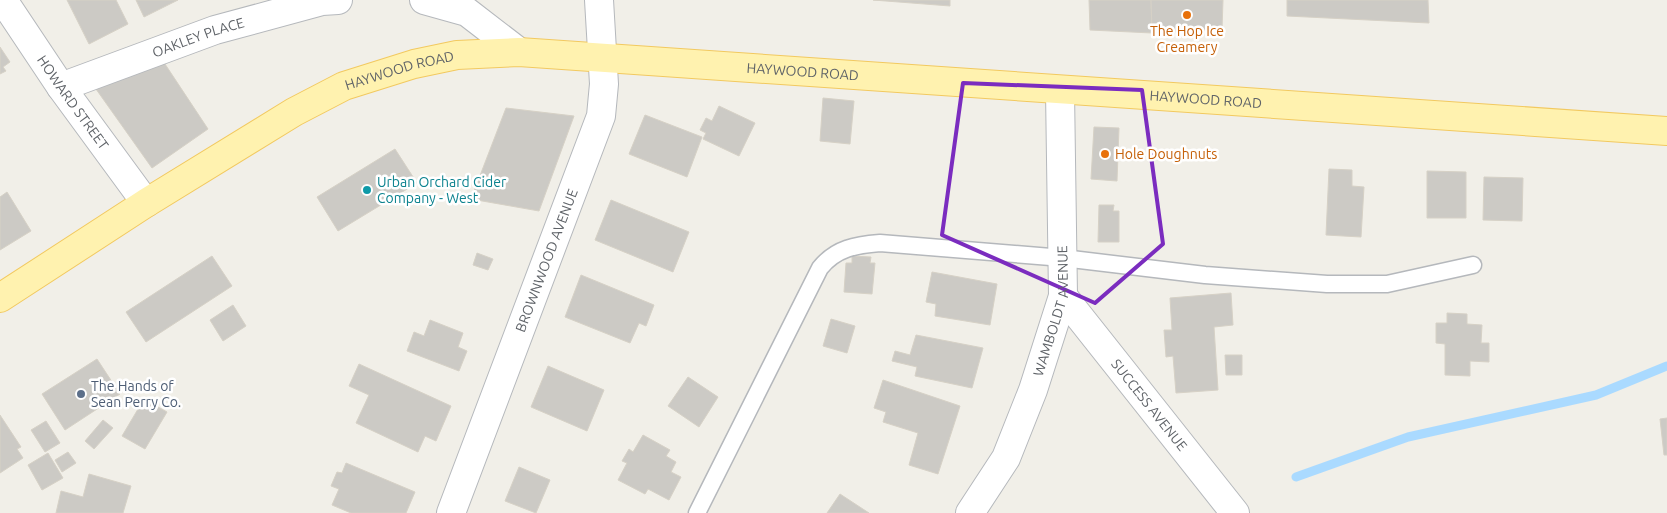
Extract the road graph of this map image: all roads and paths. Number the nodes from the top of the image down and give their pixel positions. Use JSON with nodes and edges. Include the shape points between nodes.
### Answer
{"nodes":[{"id":1,"x":3,"y":0,"type":"edge"},
{"id":2,"x":338,"y":0,"type":"edge"},
{"id":3,"x":424,"y":0,"type":"edge"},
{"id":4,"x":599,"y":0,"type":"edge"},
{"id":5,"x":519,"y":52,"type":"junction"},
{"id":6,"x":603,"y":59,"type":"junction"},
{"id":7,"x":61,"y":88,"type":"junction"},
{"id":8,"x":1060,"y":91,"type":"junction"},
{"id":9,"x":1667,"y":131,"type":"edge"},
{"id":10,"x":146,"y":203,"type":"junction"},
{"id":11,"x":1063,"y":258,"type":"junction"},
{"id":12,"x":1473,"y":265,"type":"dead end"},
{"id":13,"x":1063,"y":296,"type":"junction"},
{"id":14,"x":0,"y":298,"type":"edge"},
{"id":15,"x":451,"y":513,"type":"edge"},
{"id":16,"x":697,"y":513,"type":"edge"},
{"id":17,"x":970,"y":513,"type":"edge"},
{"id":18,"x":1235,"y":513,"type":"edge"}],
"edges":[{"from":1,"to":7,"type":"street","name":"HOWARD STREET"},
{"from":2,"to":7,"type":"street","name":"OAKLEY PLACE","via":[[322,1],[215,30]]},
{"from":3,"to":5,"type":"street","via":[[467,12]]},
{"from":4,"to":6,"type":"street","name":"BROWNWOOD AVENUE"},
{"from":5,"to":6,"type":"main road","name":"HAYWOOD ROAD"},
{"from":5,"to":10,"type":"main road","name":"HAYWOOD ROAD","via":[[457,55],[414,64],[344,86],[294,112]]},
{"from":6,"to":8,"type":"main road","name":"HAYWOOD ROAD"},
{"from":6,"to":15,"type":"street","name":"BROWNWOOD AVENUE","via":[[601,116]]},
{"from":7,"to":10,"type":"street","name":"HOWARD STREET"},
{"from":8,"to":9,"type":"main road","name":"HAYWOOD ROAD"},
{"from":8,"to":11,"type":"street","name":"WAMBOLDT AVENUE"},
{"from":10,"to":14,"type":"main road","name":"HAYWOOD ROAD"},
{"from":11,"to":12,"type":"lane","via":[[1205,275],[1327,284],[1387,284]]},
{"from":11,"to":13,"type":"street","name":"WAMBOLDT AVENUE"},
{"from":11,"to":16,"type":"lane","via":[[880,243],[853,245],[837,252],[820,268]]},
{"from":13,"to":17,"type":"street","name":"WAMBOLDT AVENUE","via":[[1033,390],[1006,458]]},
{"from":13,"to":18,"type":"street","name":"SUCCESS AVENUE"}]}
